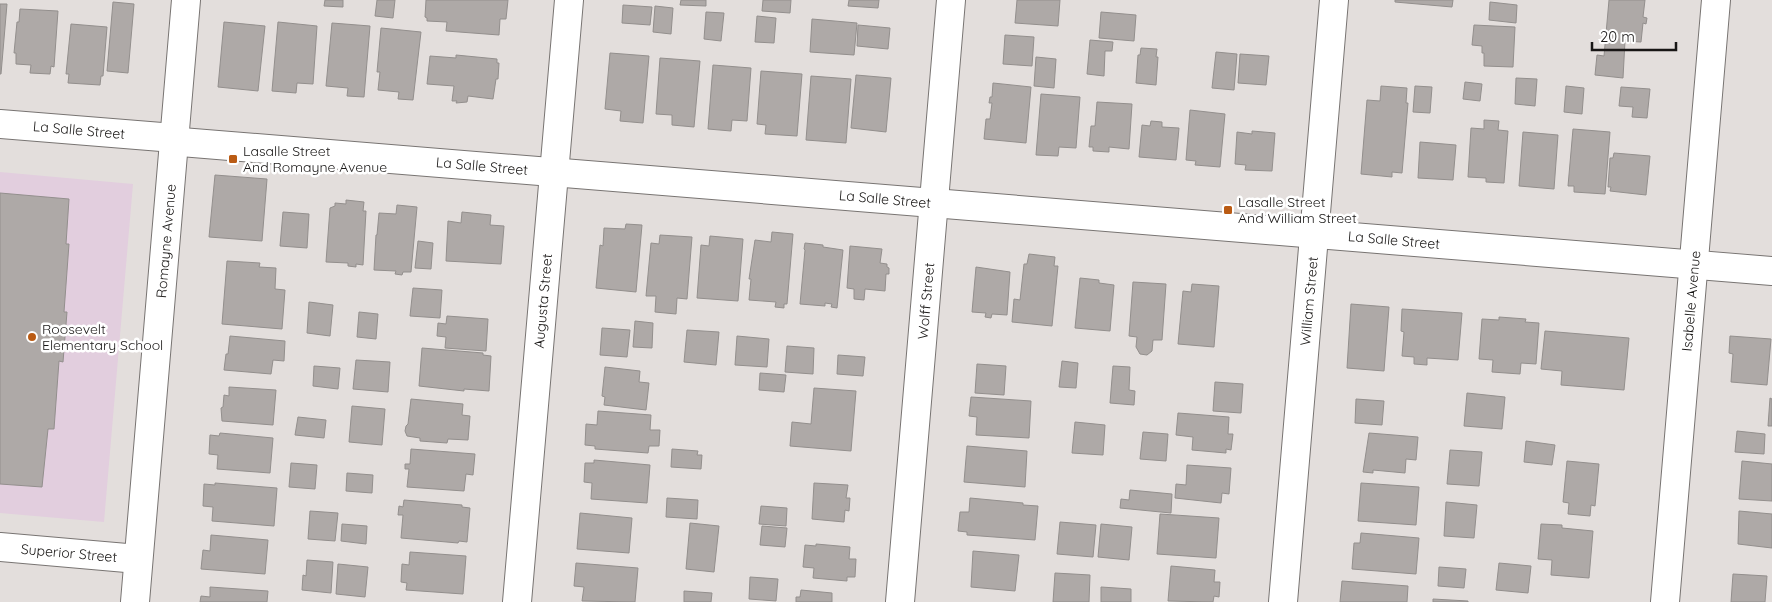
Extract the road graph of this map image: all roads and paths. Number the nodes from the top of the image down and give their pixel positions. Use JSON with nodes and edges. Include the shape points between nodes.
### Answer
{"nodes":[{"id":1,"x":186,"y":0,"type":"edge"},
{"id":2,"x":569,"y":0,"type":"edge"},
{"id":3,"x":951,"y":0,"type":"edge"},
{"id":4,"x":1334,"y":0,"type":"edge"},
{"id":5,"x":1716,"y":0,"type":"edge"},
{"id":6,"x":0,"y":124,"type":"edge"},
{"id":7,"x":174,"y":138,"type":"junction"},
{"id":8,"x":554,"y":172,"type":"junction"},
{"id":9,"x":934,"y":203,"type":"junction"},
{"id":10,"x":1314,"y":234,"type":"junction"},
{"id":11,"x":1694,"y":265,"type":"junction"},
{"id":12,"x":1772,"y":271,"type":"edge"},
{"id":13,"x":0,"y":548,"type":"edge"},
{"id":14,"x":138,"y":559,"type":"junction"},
{"id":15,"x":135,"y":602,"type":"edge"},
{"id":16,"x":517,"y":602,"type":"edge"},
{"id":17,"x":900,"y":602,"type":"edge"},
{"id":18,"x":1283,"y":602,"type":"edge"},
{"id":19,"x":1665,"y":602,"type":"edge"}],
"edges":[{"from":1,"to":7,"type":"street","name":"Romayne Avenue"},
{"from":2,"to":8,"type":"street","name":"Augusta Street"},
{"from":3,"to":9,"type":"street","name":"Wolff Street"},
{"from":4,"to":10,"type":"street","name":"William Street"},
{"from":5,"to":11,"type":"street","name":"Isabelle Avenue"},
{"from":6,"to":7,"type":"street","name":"La Salle Street"},
{"from":7,"to":8,"type":"street","name":"La Salle Street","via":[[181,142]]},
{"from":7,"to":14,"type":"street","name":"Romayne Avenue"},
{"from":8,"to":9,"type":"street","name":"La Salle Street"},
{"from":8,"to":16,"type":"street","name":"Augusta Street"},
{"from":9,"to":10,"type":"street","name":"La Salle Street"},
{"from":9,"to":17,"type":"street","name":"Wolff Street"},
{"from":10,"to":11,"type":"street","name":"La Salle Street"},
{"from":10,"to":18,"type":"street","name":"William Street"},
{"from":11,"to":12,"type":"street","name":"La Salle Street"},
{"from":11,"to":19,"type":"street","name":"Isabelle Avenue"},
{"from":13,"to":14,"type":"street","name":"Superior Street"},
{"from":14,"to":15,"type":"street","name":"Romayne Avenue"}]}
